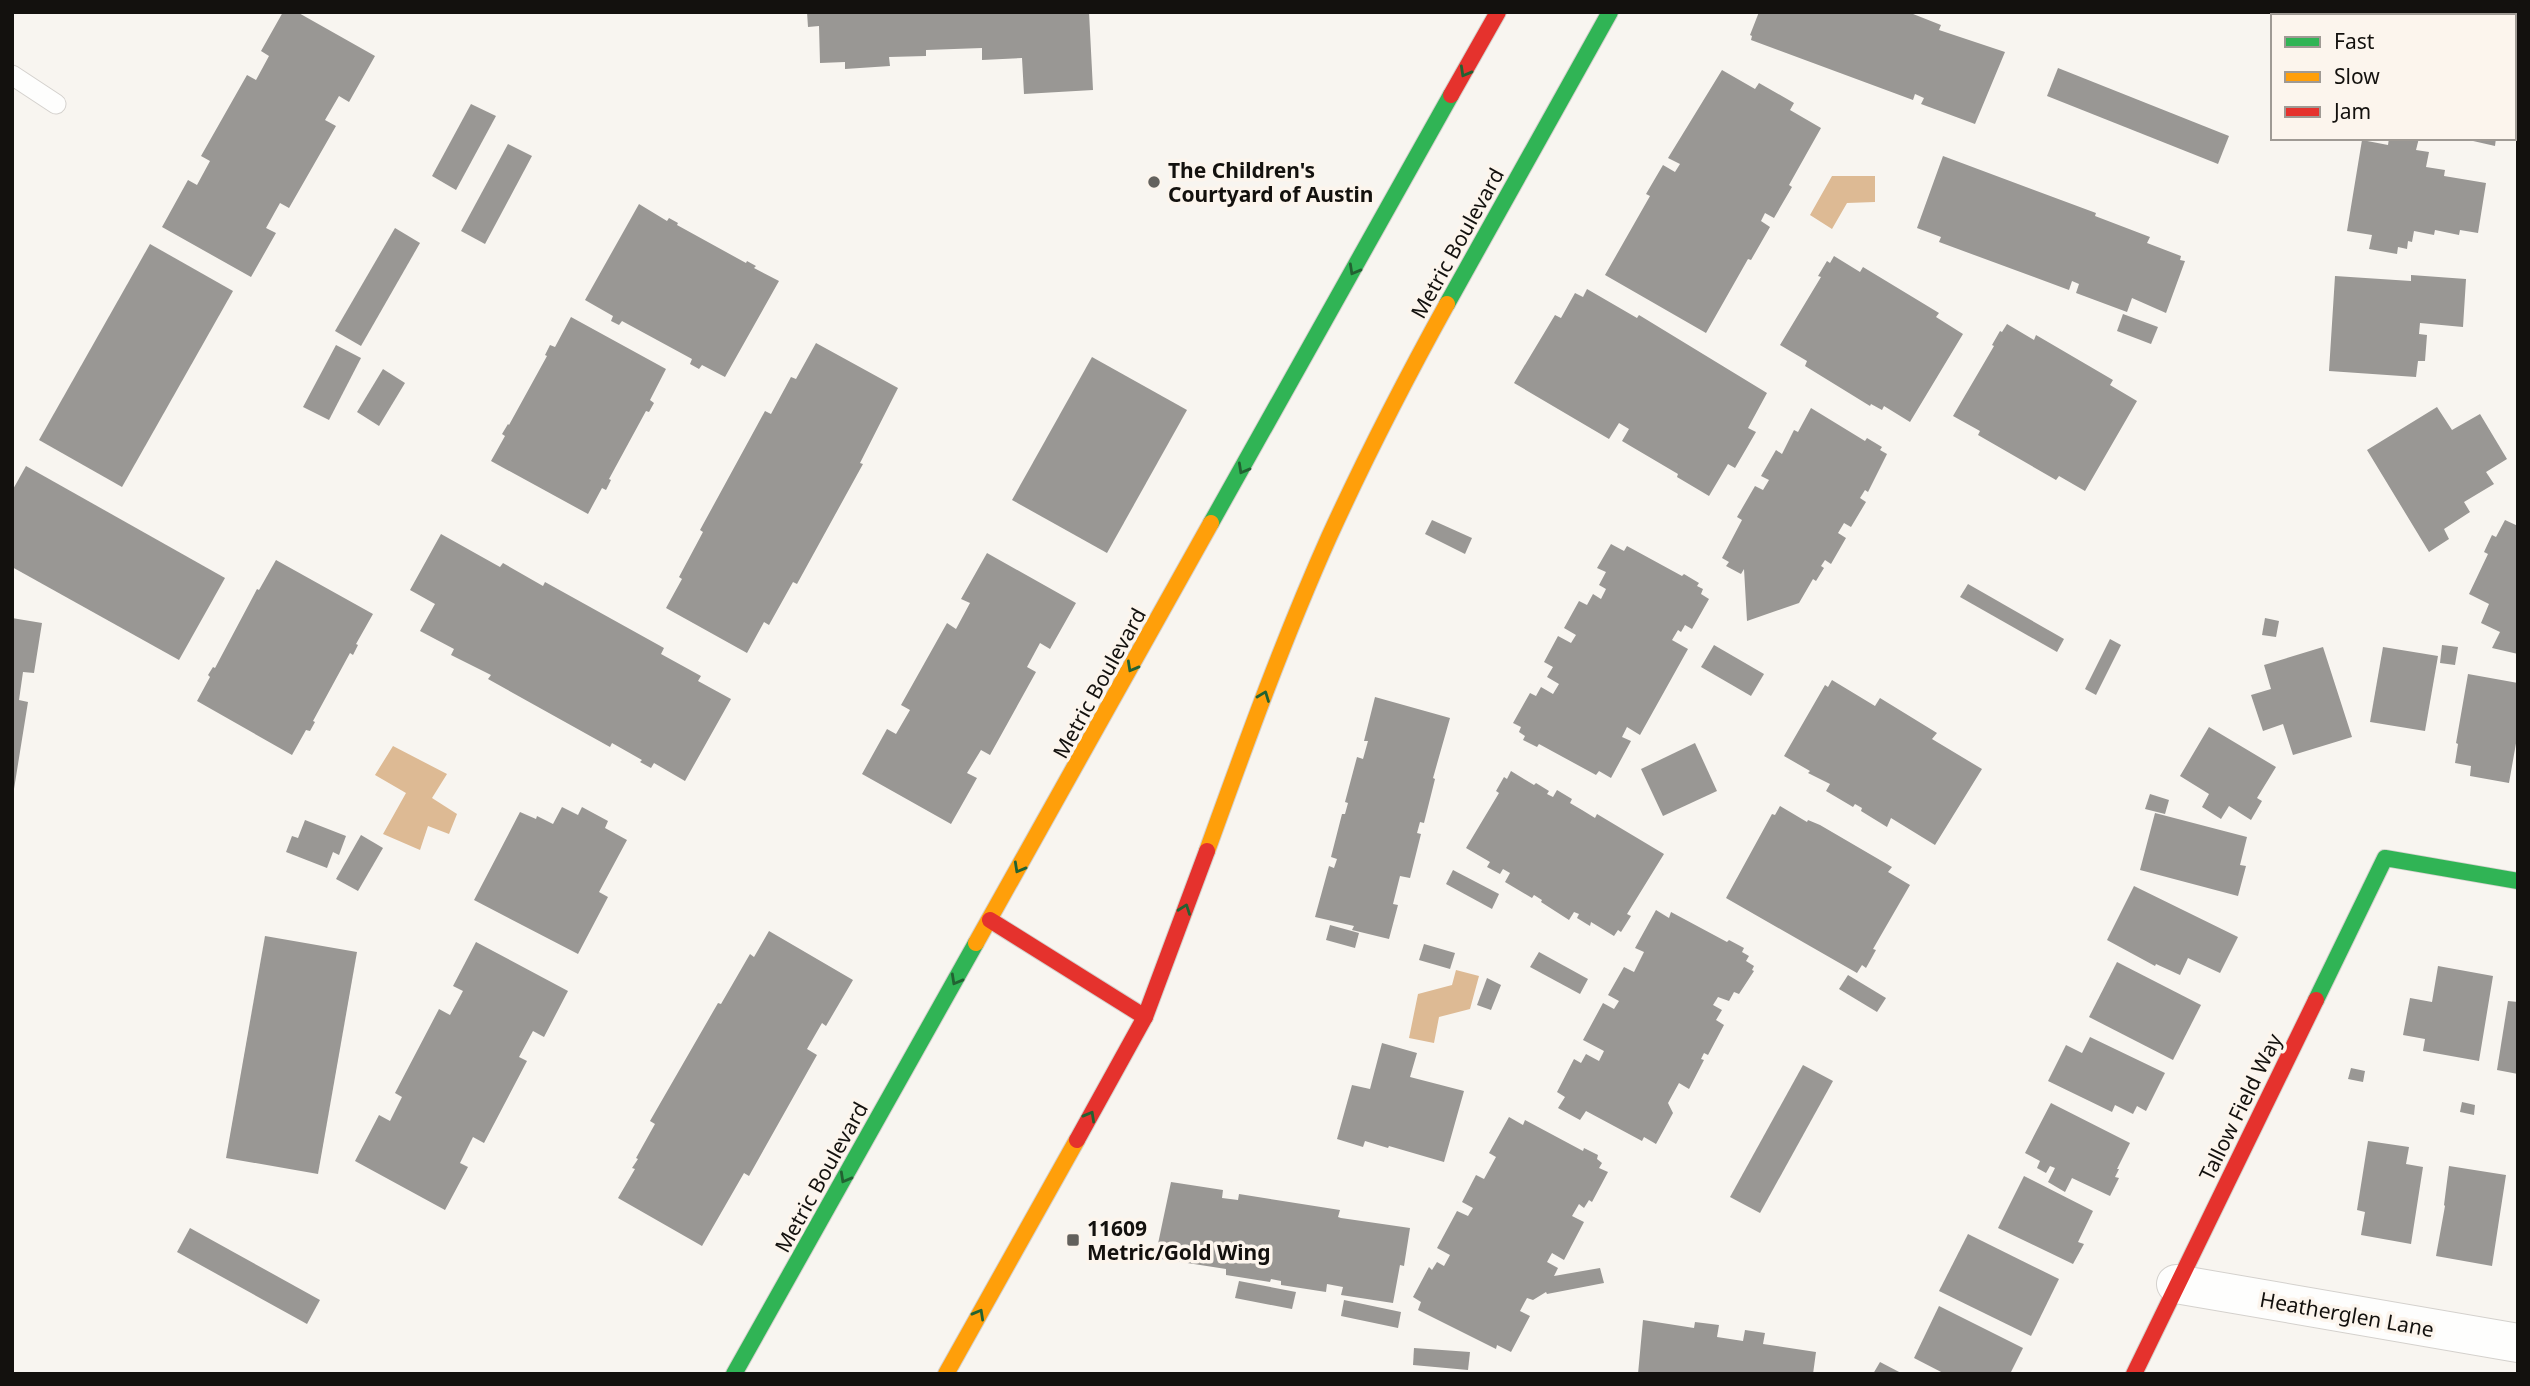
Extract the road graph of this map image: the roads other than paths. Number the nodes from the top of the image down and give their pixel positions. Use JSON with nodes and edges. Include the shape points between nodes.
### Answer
{"nodes":[{"id":1,"x":1498,"y":12,"type":"edge"},
{"id":2,"x":1610,"y":12,"type":"edge"},
{"id":3,"x":12,"y":75,"type":"edge"},
{"id":4,"x":56,"y":104,"type":"dead end"},
{"id":5,"x":2518,"y":881,"type":"edge"},
{"id":6,"x":990,"y":920,"type":"junction"},
{"id":7,"x":1145,"y":1017,"type":"junction"},
{"id":8,"x":2176,"y":1284,"type":"junction"},
{"id":9,"x":2518,"y":1343,"type":"edge"},
{"id":10,"x":734,"y":1374,"type":"edge"},
{"id":11,"x":946,"y":1374,"type":"edge"},
{"id":12,"x":2134,"y":1374,"type":"edge"}],
"edges":[{"from":1,"to":6,"type":"main road","name":"Metric Boulevard","one_way":true},
{"from":7,"to":2,"type":"main road","name":"Metric Boulevard","one_way":true,"via":[[1266,690],[1329,538],[1399,390]]},
{"from":3,"to":4,"type":"lane"},
{"from":5,"to":8,"type":"main road","name":"Tallow Field Way","via":[[2385,858]]},
{"from":6,"to":7,"type":"main road"},
{"from":6,"to":10,"type":"main road","name":"Metric Boulevard","one_way":true},
{"from":11,"to":7,"type":"main road","name":"Metric Boulevard","one_way":true},
{"from":8,"to":9,"type":"street","name":"Heatherglen Lane"},
{"from":8,"to":12,"type":"main road","name":"Tallow Field Way"}]}
